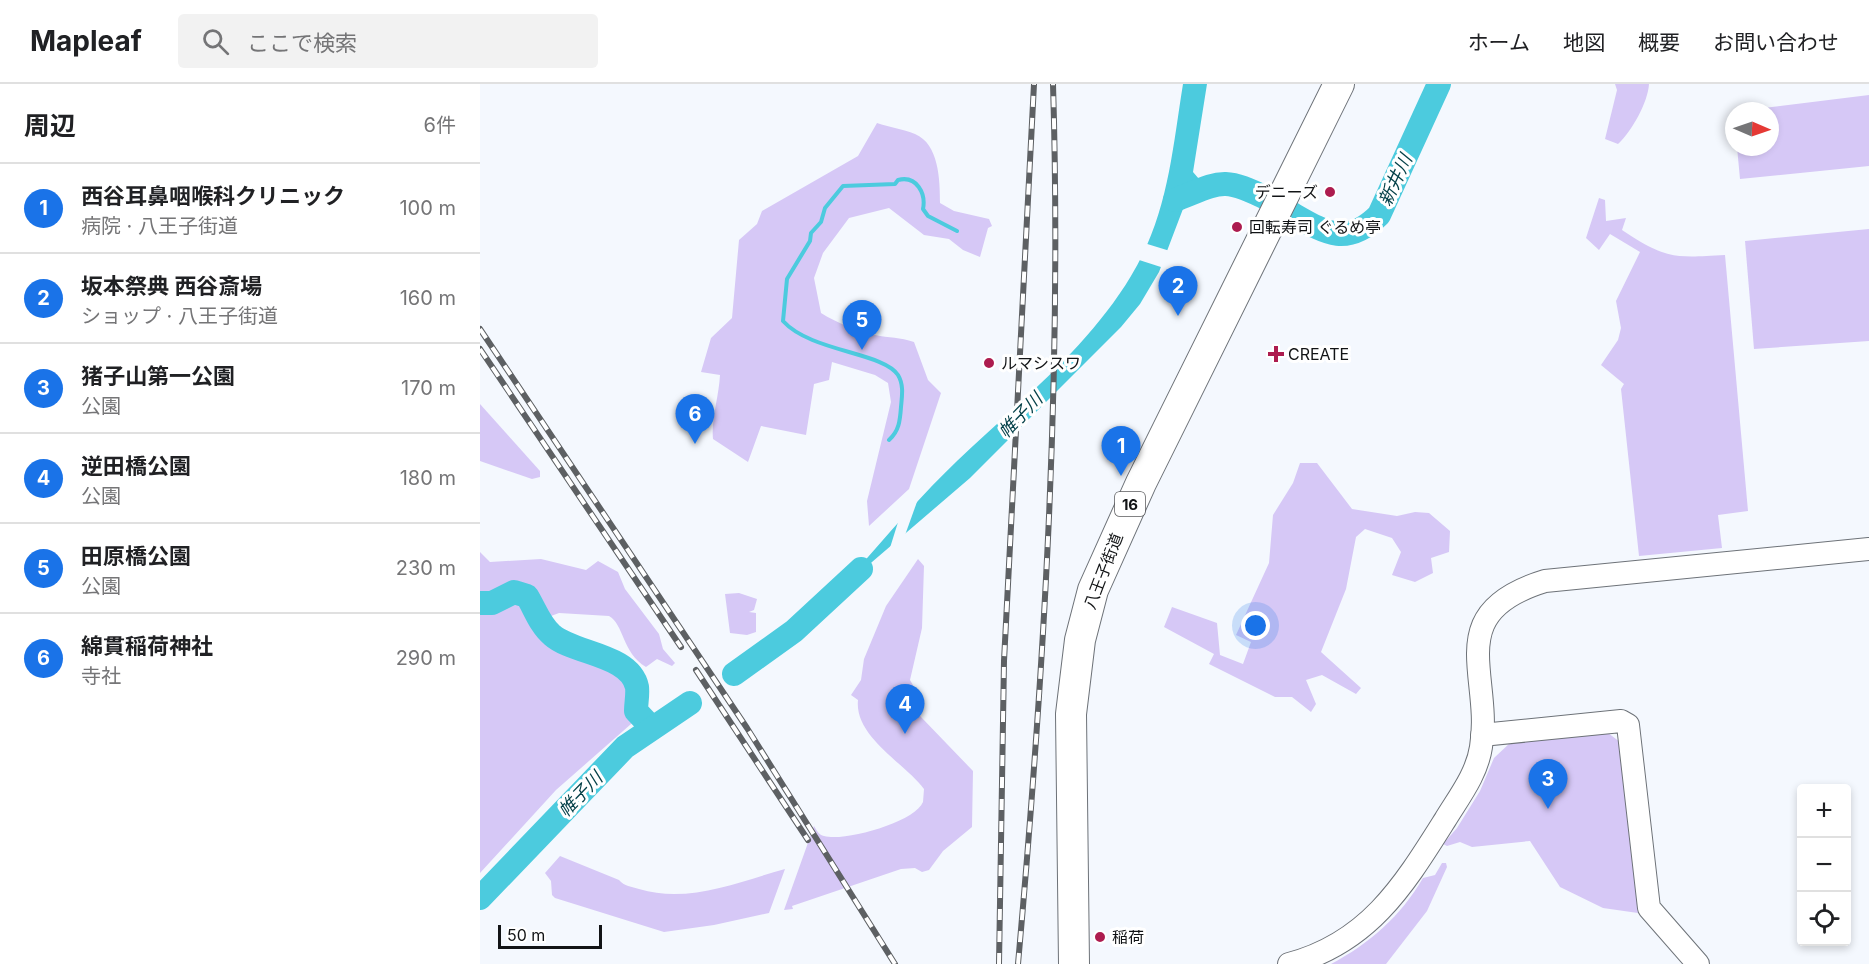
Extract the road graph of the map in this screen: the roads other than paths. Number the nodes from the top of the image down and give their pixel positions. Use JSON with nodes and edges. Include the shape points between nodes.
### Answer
{"nodes":[{"id":1,"x":1339,"y":84,"type":"edge"},
{"id":2,"x":1869,"y":549,"type":"edge"},
{"id":3,"x":1482,"y":735,"type":"junction"},
{"id":4,"x":1074,"y":964,"type":"edge"},
{"id":5,"x":1290,"y":964,"type":"edge"},
{"id":6,"x":1698,"y":964,"type":"edge"}],
"edges":[{"from":1,"to":4,"type":"highway","name":"八王子街道","number":"16","via":[[1141,483],[1093,590],[1078,649],[1071,714]]},
{"from":2,"to":3,"type":"street","via":[[1545,581],[1522,590],[1495,609],[1480,636],[1476,662]]},
{"from":3,"to":5,"type":"street","via":[[1473,774],[1397,894],[1337,945],[1318,956]]},
{"from":3,"to":6,"type":"street","via":[[1621,721],[1628,725],[1649,909]]}]}
